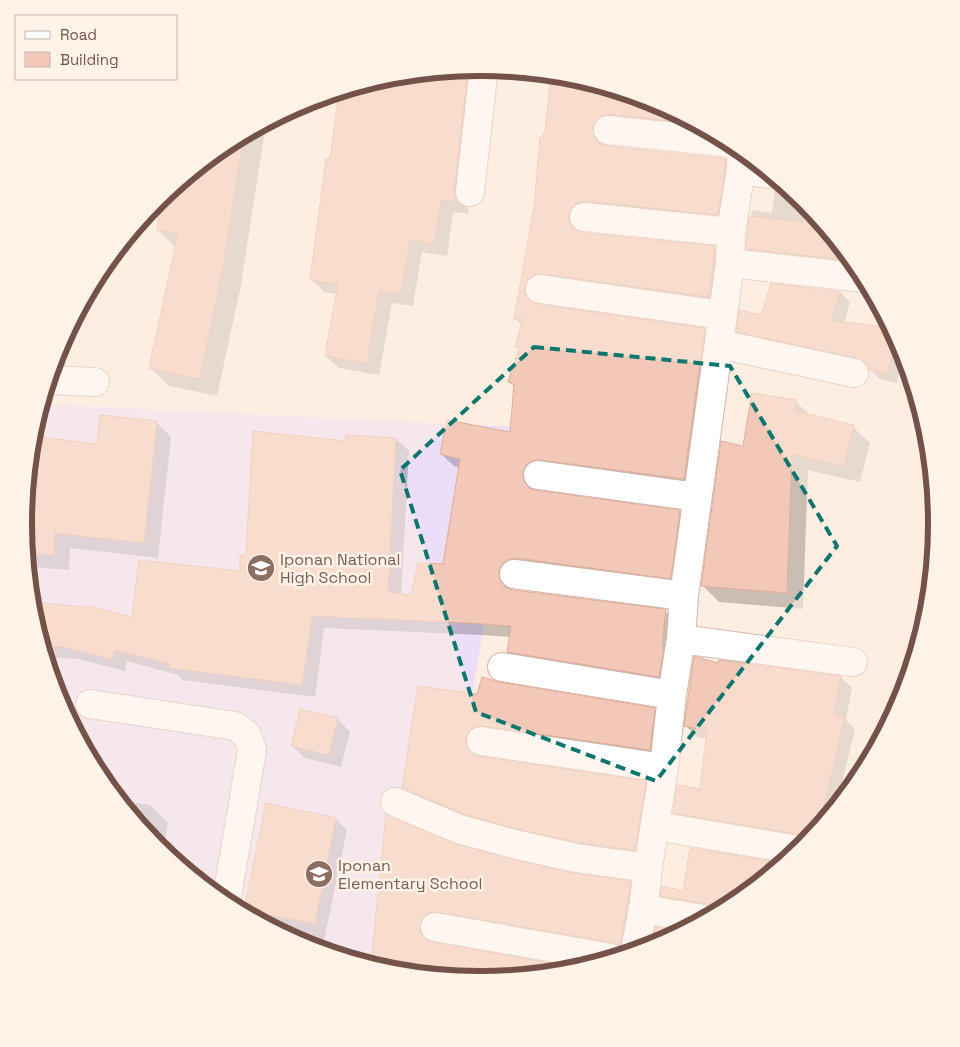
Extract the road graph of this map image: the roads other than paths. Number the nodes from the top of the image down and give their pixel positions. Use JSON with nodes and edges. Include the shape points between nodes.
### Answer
{"nodes":[{"id":1,"x":483,"y":76,"type":"edge"},
{"id":2,"x":608,"y":130,"type":"dead end"},
{"id":3,"x":711,"y":140,"type":"edge"},
{"id":4,"x":742,"y":160,"type":"edge"},
{"id":5,"x":470,"y":192,"type":"dead end"},
{"id":6,"x":584,"y":217,"type":"dead end"},
{"id":7,"x":731,"y":232,"type":"junction"},
{"id":8,"x":730,"y":263,"type":"junction"},
{"id":9,"x":853,"y":277,"type":"edge"},
{"id":10,"x":540,"y":289,"type":"dead end"},
{"id":11,"x":722,"y":315,"type":"junction"},
{"id":12,"x":719,"y":344,"type":"junction"},
{"id":13,"x":854,"y":373,"type":"dead end"},
{"id":14,"x":56,"y":380,"type":"edge"},
{"id":15,"x":95,"y":382,"type":"dead end"},
{"id":16,"x":538,"y":475,"type":"dead end"},
{"id":17,"x":697,"y":497,"type":"junction"},
{"id":18,"x":514,"y":574,"type":"dead end"},
{"id":19,"x":684,"y":596,"type":"junction"},
{"id":20,"x":681,"y":639,"type":"junction"},
{"id":21,"x":854,"y":662,"type":"dead end"},
{"id":22,"x":502,"y":667,"type":"dead end"},
{"id":23,"x":672,"y":695,"type":"junction"},
{"id":24,"x":90,"y":704,"type":"dead end"},
{"id":25,"x":481,"y":741,"type":"dead end"},
{"id":26,"x":664,"y":768,"type":"junction"},
{"id":27,"x":395,"y":802,"type":"dead end"},
{"id":28,"x":656,"y":826,"type":"junction"},
{"id":29,"x":787,"y":848,"type":"edge"},
{"id":30,"x":648,"y":868,"type":"junction"},
{"id":31,"x":228,"y":893,"type":"edge"},
{"id":32,"x":643,"y":909,"type":"junction"},
{"id":33,"x":693,"y":917,"type":"edge"},
{"id":34,"x":435,"y":927,"type":"dead end"},
{"id":35,"x":637,"y":942,"type":"edge"},
{"id":36,"x":597,"y":956,"type":"edge"}],
"edges":[{"from":1,"to":5,"type":"street"},
{"from":2,"to":3,"type":"street"},
{"from":4,"to":7,"type":"street"},
{"from":6,"to":7,"type":"street"},
{"from":7,"to":8,"type":"street"},
{"from":8,"to":9,"type":"street"},
{"from":8,"to":11,"type":"street"},
{"from":10,"to":11,"type":"street"},
{"from":11,"to":12,"type":"street"},
{"from":12,"to":13,"type":"street"},
{"from":12,"to":17,"type":"street"},
{"from":14,"to":15,"type":"street"},
{"from":16,"to":17,"type":"street"},
{"from":17,"to":19,"type":"street"},
{"from":18,"to":19,"type":"street"},
{"from":19,"to":20,"type":"street"},
{"from":20,"to":21,"type":"street"},
{"from":20,"to":23,"type":"street"},
{"from":22,"to":23,"type":"street"},
{"from":23,"to":26,"type":"street"},
{"from":24,"to":31,"type":"street","via":[[234,726],[247,735],[252,750]]},
{"from":25,"to":26,"type":"street"},
{"from":26,"to":28,"type":"street"},
{"from":27,"to":30,"type":"street","via":[[459,829],[514,844],[576,858]]},
{"from":28,"to":29,"type":"street"},
{"from":28,"to":30,"type":"street"},
{"from":30,"to":32,"type":"street"},
{"from":32,"to":33,"type":"street"},
{"from":32,"to":35,"type":"street"},
{"from":34,"to":36,"type":"street"}]}
